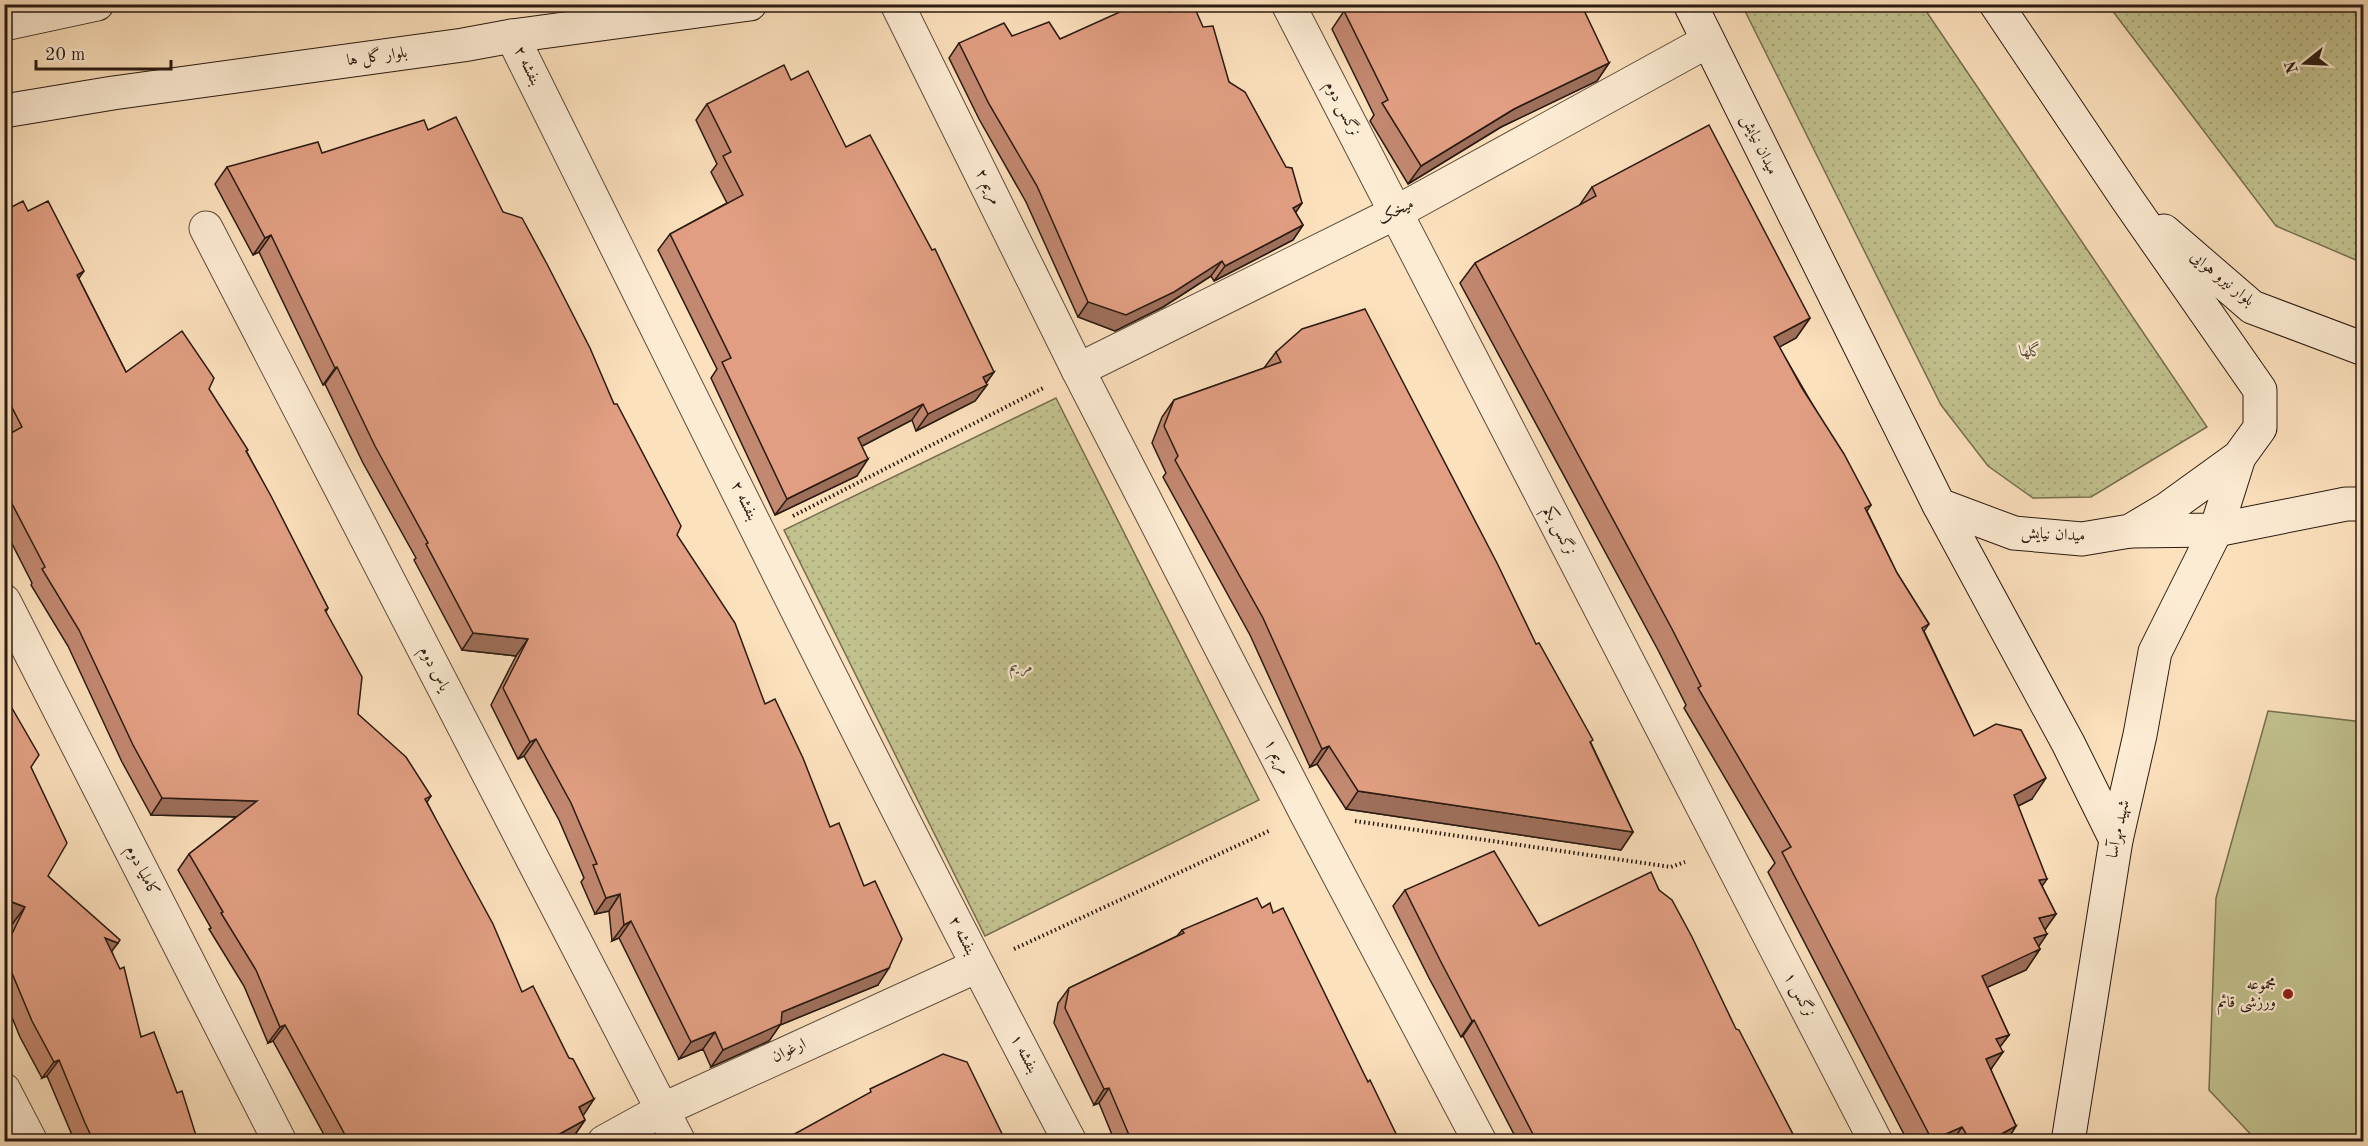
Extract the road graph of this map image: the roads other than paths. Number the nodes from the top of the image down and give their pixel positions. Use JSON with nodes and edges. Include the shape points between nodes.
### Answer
{"nodes":[{"id":1,"x":97,"y":4,"type":"edge"},
{"id":2,"x":750,"y":4,"type":"edge"},
{"id":3,"x":897,"y":4,"type":"edge"},
{"id":4,"x":1288,"y":4,"type":"edge"},
{"id":5,"x":1690,"y":4,"type":"edge"},
{"id":6,"x":1996,"y":4,"type":"edge"},
{"id":7,"x":4,"y":24,"type":"edge"},
{"id":8,"x":512,"y":36,"type":"junction"},
{"id":9,"x":1707,"y":41,"type":"junction"},
{"id":10,"x":4,"y":111,"type":"edge"},
{"id":11,"x":2127,"y":199,"type":"junction"},
{"id":12,"x":1395,"y":213,"type":"junction"},
{"id":13,"x":207,"y":228,"type":"dead end"},
{"id":14,"x":2364,"y":349,"type":"edge"},
{"id":15,"x":1078,"y":370,"type":"junction"},
{"id":16,"x":2239,"y":457,"type":"junction"},
{"id":17,"x":2364,"y":504,"type":"edge"},
{"id":18,"x":1939,"y":505,"type":"junction"},
{"id":19,"x":2216,"y":530,"type":"junction"},
{"id":20,"x":2130,"y":531,"type":"junction"},
{"id":21,"x":4,"y":601,"type":"edge"},
{"id":22,"x":2116,"y":840,"type":"junction"},
{"id":23,"x":1723,"y":848,"type":"joint"},
{"id":24,"x":977,"y":966,"type":"junction"},
{"id":25,"x":4,"y":1090,"type":"edge"},
{"id":26,"x":662,"y":1110,"type":"junction"},
{"id":27,"x":31,"y":1142,"type":"edge"},
{"id":28,"x":280,"y":1142,"type":"edge"},
{"id":29,"x":604,"y":1142,"type":"edge"},
{"id":30,"x":679,"y":1142,"type":"edge"},
{"id":31,"x":1070,"y":1142,"type":"edge"},
{"id":32,"x":1480,"y":1142,"type":"edge"},
{"id":33,"x":1876,"y":1142,"type":"edge"},
{"id":34,"x":2068,"y":1142,"type":"edge"}],
"edges":[{"from":1,"to":7,"type":"street"},
{"from":2,"to":8,"type":"street","name":"بلوار گل ها"},
{"from":3,"to":15,"type":"street","name":"مریم ۲"},
{"from":4,"to":12,"type":"street","name":"نرگس دوم"},
{"from":5,"to":9,"type":"street","name":"میدان نیایش"},
{"from":6,"to":11,"type":"street","name":"میدان نیایش"},
{"from":8,"to":10,"type":"street","name":"بلوار گل ها"},
{"from":8,"to":24,"type":"street","name":"بنفشه ۲"},
{"from":9,"to":12,"type":"street","name":"میخک"},
{"from":9,"to":18,"type":"street","name":"میدان نیایش"},
{"from":11,"to":14,"type":"street","name":"بلوار نیرو هوایی","via":[[2252,307]]},
{"from":11,"to":16,"type":"street","name":"میدان نیایش","via":[[2260,390],[2260,428]]},
{"from":12,"to":15,"type":"street","name":"میخک"},
{"from":12,"to":23,"type":"street","name":"نرگس یکم"},
{"from":13,"to":26,"type":"street","name":"یاس دوم"},
{"from":15,"to":32,"type":"street","name":"مریم ۱"},
{"from":16,"to":19,"type":"street","name":"شهید مهرآسا"},
{"from":16,"to":20,"type":"street","name":"میدان نیایش"},
{"from":17,"to":19,"type":"street","via":[[2346,504]]},
{"from":18,"to":20,"type":"street","name":"میدان نیایش","via":[[2014,533],[2082,539]]},
{"from":18,"to":22,"type":"street"},
{"from":19,"to":20,"type":"street"},
{"from":19,"to":22,"type":"street","name":"شهید مهرآسا","via":[[2155,652]]},
{"from":21,"to":28,"type":"street","name":"کاملیا دوم"},
{"from":22,"to":34,"type":"street","name":"شهید مهرآسا"},
{"from":23,"to":33,"type":"street","name":"نرگس ۱"},
{"from":24,"to":26,"type":"street","name":"ارغوان"},
{"from":24,"to":31,"type":"street","name":"بنفشه ۱"},
{"from":25,"to":27,"type":"street"},
{"from":26,"to":29,"type":"street","name":"ارغوان"},
{"from":26,"to":30,"type":"street","name":"یاس دوم"}]}
